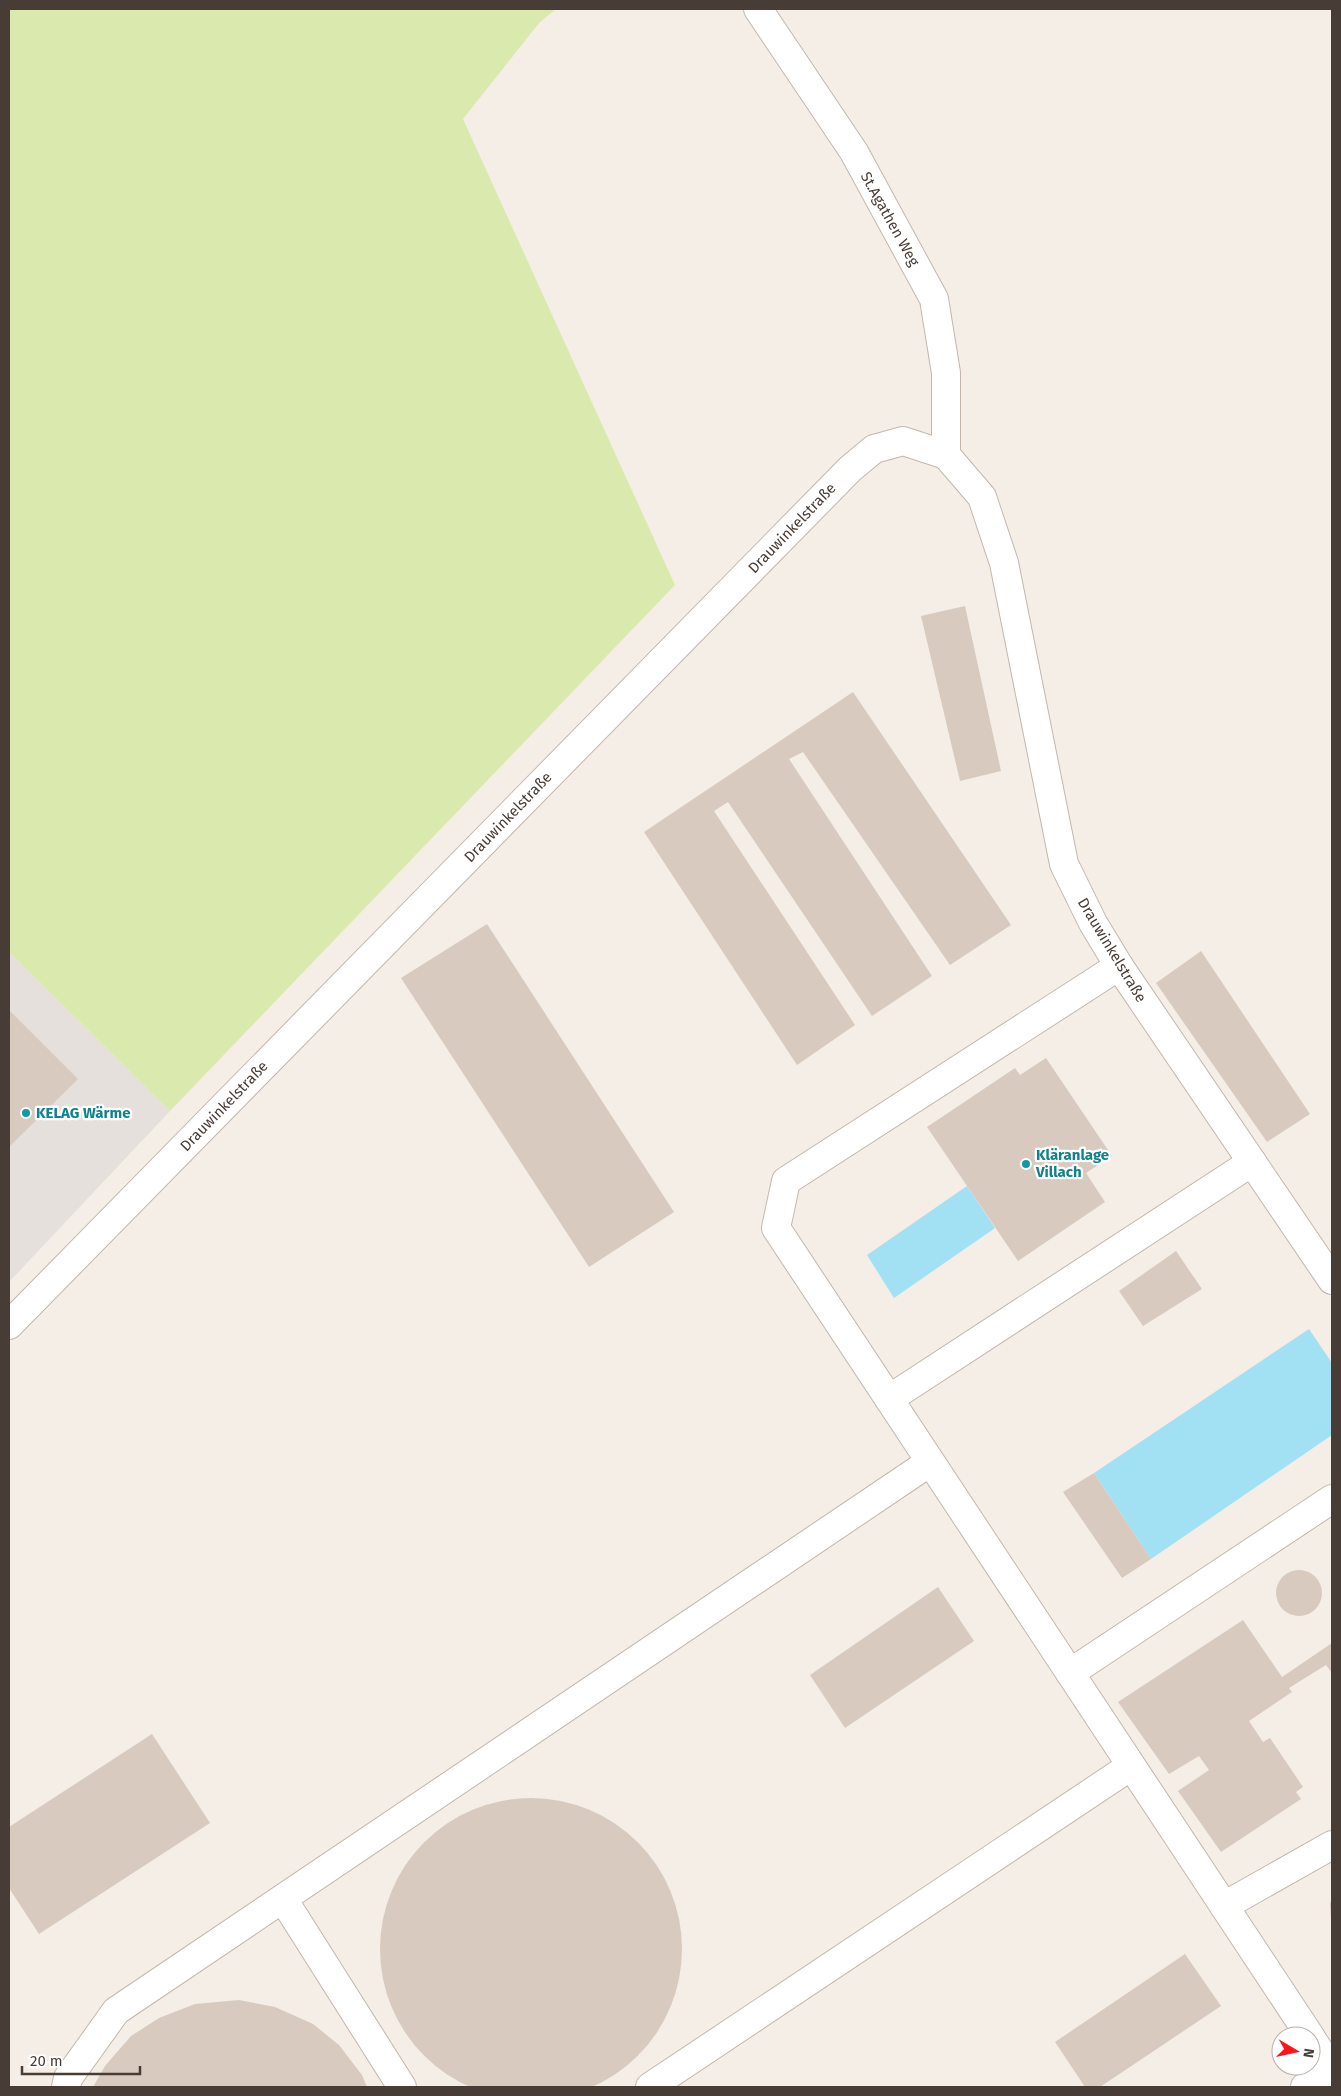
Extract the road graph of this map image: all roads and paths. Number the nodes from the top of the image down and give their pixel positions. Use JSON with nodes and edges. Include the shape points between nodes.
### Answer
{"nodes":[{"id":1,"x":758,"y":9,"type":"edge"},
{"id":2,"x":946,"y":455,"type":"junction"},
{"id":3,"x":1119,"y":966,"type":"junction"},
{"id":4,"x":1252,"y":1162,"type":"junction"},
{"id":5,"x":1332,"y":1280,"type":"edge"},
{"id":6,"x":9,"y":1325,"type":"edge"},
{"id":7,"x":888,"y":1399,"type":"junction"},
{"id":8,"x":930,"y":1462,"type":"junction"},
{"id":9,"x":1332,"y":1499,"type":"edge"},
{"id":10,"x":1070,"y":1673,"type":"junction"},
{"id":11,"x":1131,"y":1766,"type":"junction"},
{"id":12,"x":1332,"y":1845,"type":"edge"},
{"id":13,"x":283,"y":1899,"type":"junction"},
{"id":14,"x":1224,"y":1906,"type":"junction"},
{"id":15,"x":1303,"y":2026,"type":"edge"},
{"id":16,"x":1321,"y":2054,"type":"edge"},
{"id":17,"x":1332,"y":2070,"type":"edge"},
{"id":18,"x":66,"y":2087,"type":"edge"},
{"id":19,"x":402,"y":2087,"type":"edge"},
{"id":20,"x":650,"y":2087,"type":"edge"},
{"id":21,"x":1305,"y":2087,"type":"edge"}],
"edges":[{"from":1,"to":2,"type":"street","name":"St.Agathen Weg","via":[[854,152],[934,299],[946,373]]},
{"from":2,"to":3,"type":"street","name":"Drauwinkelstraße","via":[[982,497],[1004,564],[1064,864]]},
{"from":2,"to":6,"type":"street","name":"Drauwinkelstraße","via":[[903,441],[874,450],[850,469]]},
{"from":3,"to":4,"type":"street","name":"Drauwinkelstraße"},
{"from":3,"to":7,"type":"street","via":[[786,1181],[776,1228]]},
{"from":4,"to":5,"type":"street","name":"Drauwinkelstraße"},
{"from":4,"to":7,"type":"street"},
{"from":7,"to":8,"type":"street"},
{"from":8,"to":10,"type":"street"},
{"from":8,"to":13,"type":"street"},
{"from":9,"to":10,"type":"street"},
{"from":10,"to":11,"type":"street"},
{"from":11,"to":14,"type":"street"},
{"from":11,"to":20,"type":"street"},
{"from":12,"to":14,"type":"street"},
{"from":13,"to":18,"type":"street","via":[[116,2011],[68,2078]]},
{"from":13,"to":19,"type":"street"},
{"from":14,"to":15,"type":"street"},
{"from":16,"to":17,"type":"street"},
{"from":17,"to":21,"type":"street"}]}
